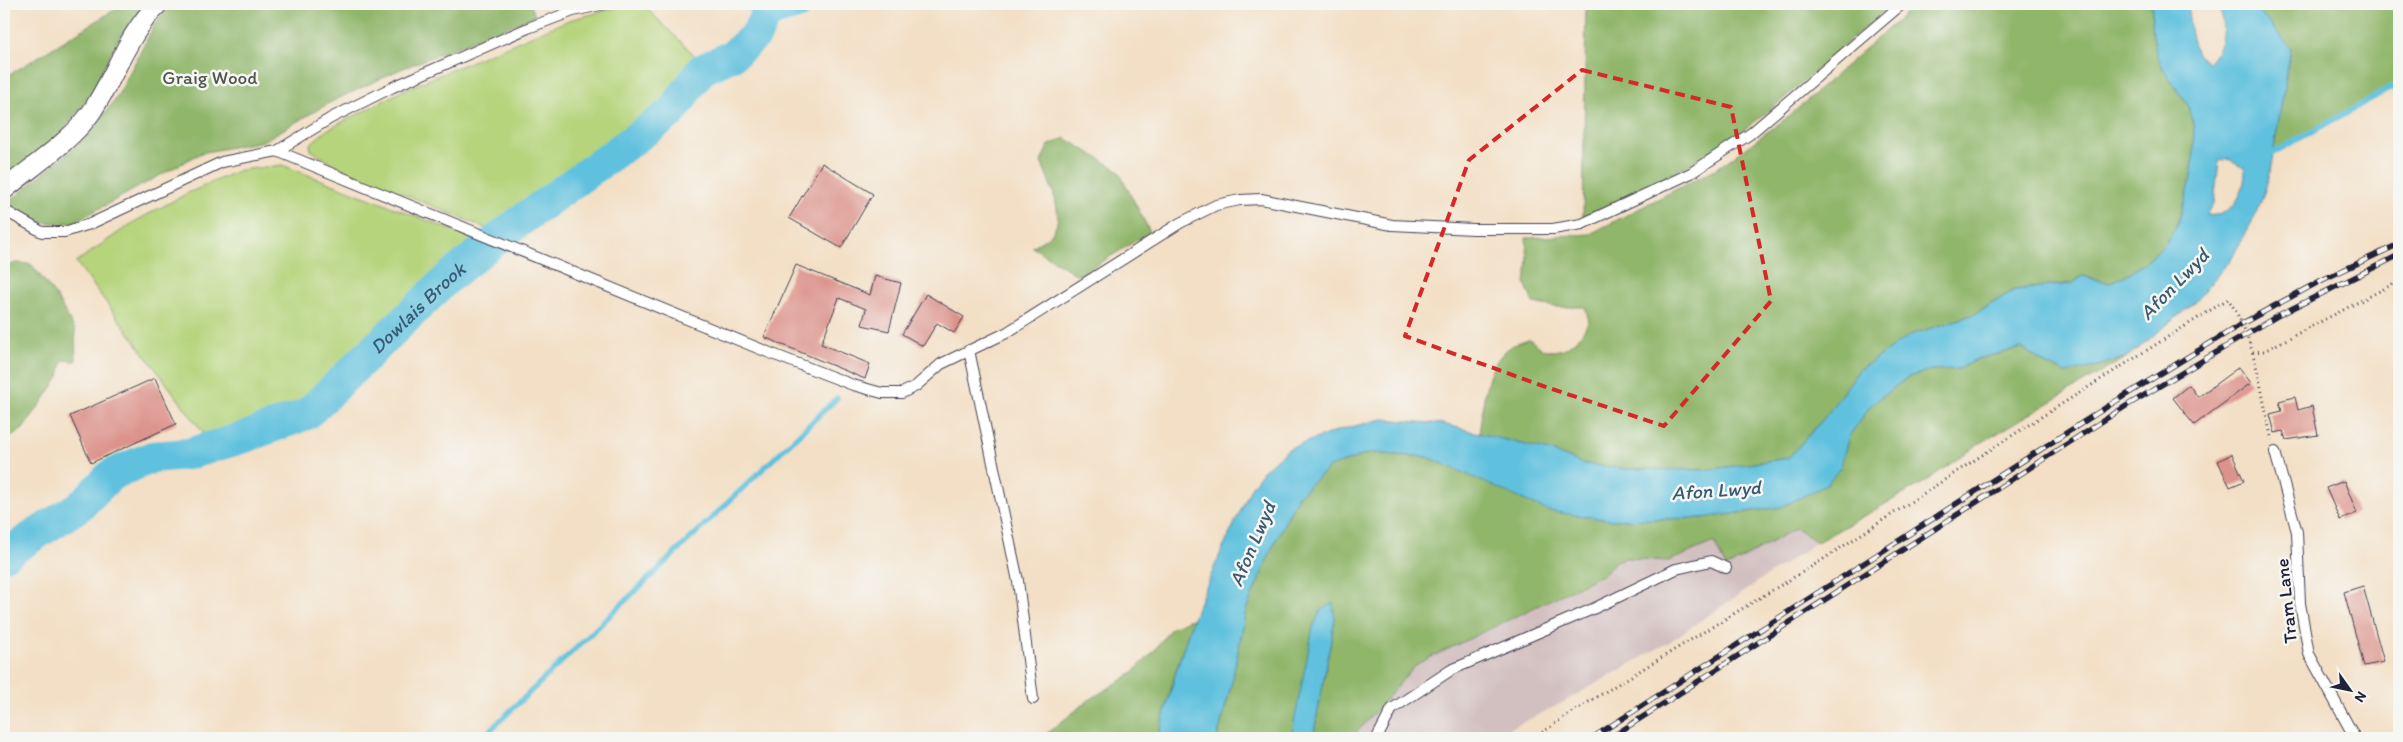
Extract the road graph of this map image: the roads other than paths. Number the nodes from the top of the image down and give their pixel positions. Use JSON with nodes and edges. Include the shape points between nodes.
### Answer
{"nodes":[{"id":1,"x":158,"y":4,"type":"edge"},
{"id":2,"x":605,"y":4,"type":"edge"},
{"id":3,"x":1902,"y":4,"type":"edge"},
{"id":4,"x":277,"y":150,"type":"junction"},
{"id":5,"x":4,"y":190,"type":"edge"},
{"id":6,"x":4,"y":210,"type":"edge"},
{"id":7,"x":969,"y":350,"type":"junction"},
{"id":8,"x":2275,"y":452,"type":"road end"},
{"id":9,"x":1726,"y":568,"type":"dead end"},
{"id":10,"x":1033,"y":699,"type":"dead end"},
{"id":11,"x":1377,"y":738,"type":"edge"},
{"id":12,"x":2355,"y":738,"type":"edge"}],
"edges":[{"from":1,"to":5,"type":"street","via":[[131,38],[89,115]]},
{"from":2,"to":4,"type":"lane","via":[[574,11],[528,28],[393,87]]},
{"from":3,"to":7,"type":"lane","via":[[1750,134],[1691,173],[1582,224],[1553,230],[1392,225],[1261,199],[1232,201],[1216,205],[1180,223],[1006,333]]},
{"from":4,"to":6,"type":"lane","via":[[222,162],[90,224],[64,232],[42,232]]},
{"from":4,"to":7,"type":"lane","via":[[853,385],[882,393],[902,393],[916,386],[941,364]]},
{"from":7,"to":10,"type":"lane","via":[[1018,581]]},
{"from":8,"to":12,"type":"lane","name":"Tram Lane","via":[[2297,532],[2300,604],[2309,654]]},
{"from":9,"to":11,"type":"lane","via":[[1710,561],[1676,569],[1451,670],[1392,709]]}]}
